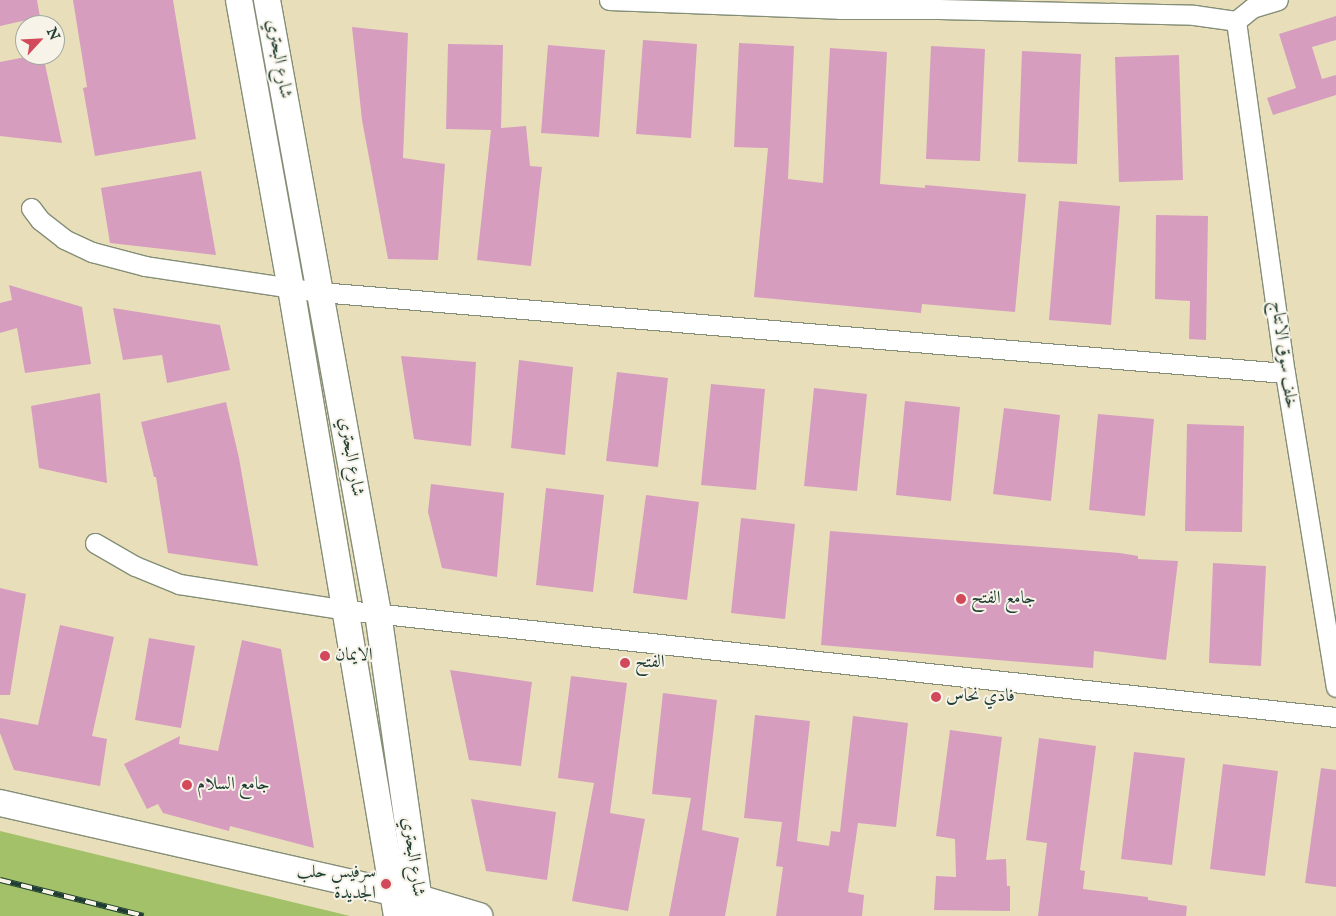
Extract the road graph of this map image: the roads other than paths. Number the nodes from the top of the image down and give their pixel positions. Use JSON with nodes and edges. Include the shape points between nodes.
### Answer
{"nodes":[{"id":1,"x":240,"y":0,"type":"edge"},
{"id":2,"x":267,"y":0,"type":"edge"},
{"id":3,"x":609,"y":0,"type":"edge"},
{"id":4,"x":1278,"y":0,"type":"edge"},
{"id":5,"x":1252,"y":4,"type":"edge"},
{"id":6,"x":1236,"y":21,"type":"junction"},
{"id":7,"x":31,"y":208,"type":"dead end"},
{"id":8,"x":292,"y":288,"type":"junction"},
{"id":9,"x":320,"y":292,"type":"junction"},
{"id":10,"x":1285,"y":373,"type":"junction"},
{"id":11,"x":95,"y":543,"type":"dead end"},
{"id":12,"x":346,"y":610,"type":"junction"},
{"id":13,"x":378,"y":613,"type":"junction"},
{"id":14,"x":1336,"y":687,"type":"edge"},
{"id":15,"x":1336,"y":717,"type":"edge"},
{"id":16,"x":0,"y":803,"type":"edge"},
{"id":17,"x":407,"y":906,"type":"edge"},
{"id":18,"x":479,"y":916,"type":"edge"}],
"edges":[{"from":1,"to":8,"type":"main road"},
{"from":2,"to":9,"type":"main road","name":"شارع البحتري"},
{"from":3,"to":6,"type":"street","via":[[839,9],[939,8],[1194,15]]},
{"from":4,"to":5,"type":"street"},
{"from":5,"to":6,"type":"street"},
{"from":6,"to":10,"type":"street","name":"خلف سوق الانتاج"},
{"from":7,"to":8,"type":"street","via":[[64,240],[92,252],[145,266]]},
{"from":8,"to":9,"type":"street"},
{"from":8,"to":12,"type":"main road"},
{"from":9,"to":10,"type":"street"},
{"from":9,"to":13,"type":"main road","name":"شارع البحتري"},
{"from":10,"to":14,"type":"street","name":"خلف سوق الانتاج"},
{"from":11,"to":12,"type":"street","via":[[135,566],[179,584]]},
{"from":12,"to":13,"type":"street"},
{"from":12,"to":17,"type":"main road"},
{"from":13,"to":15,"type":"street"},
{"from":13,"to":17,"type":"main road","name":"شارع البحتري"},
{"from":16,"to":17,"type":"main road"},
{"from":17,"to":18,"type":"main road"}]}
